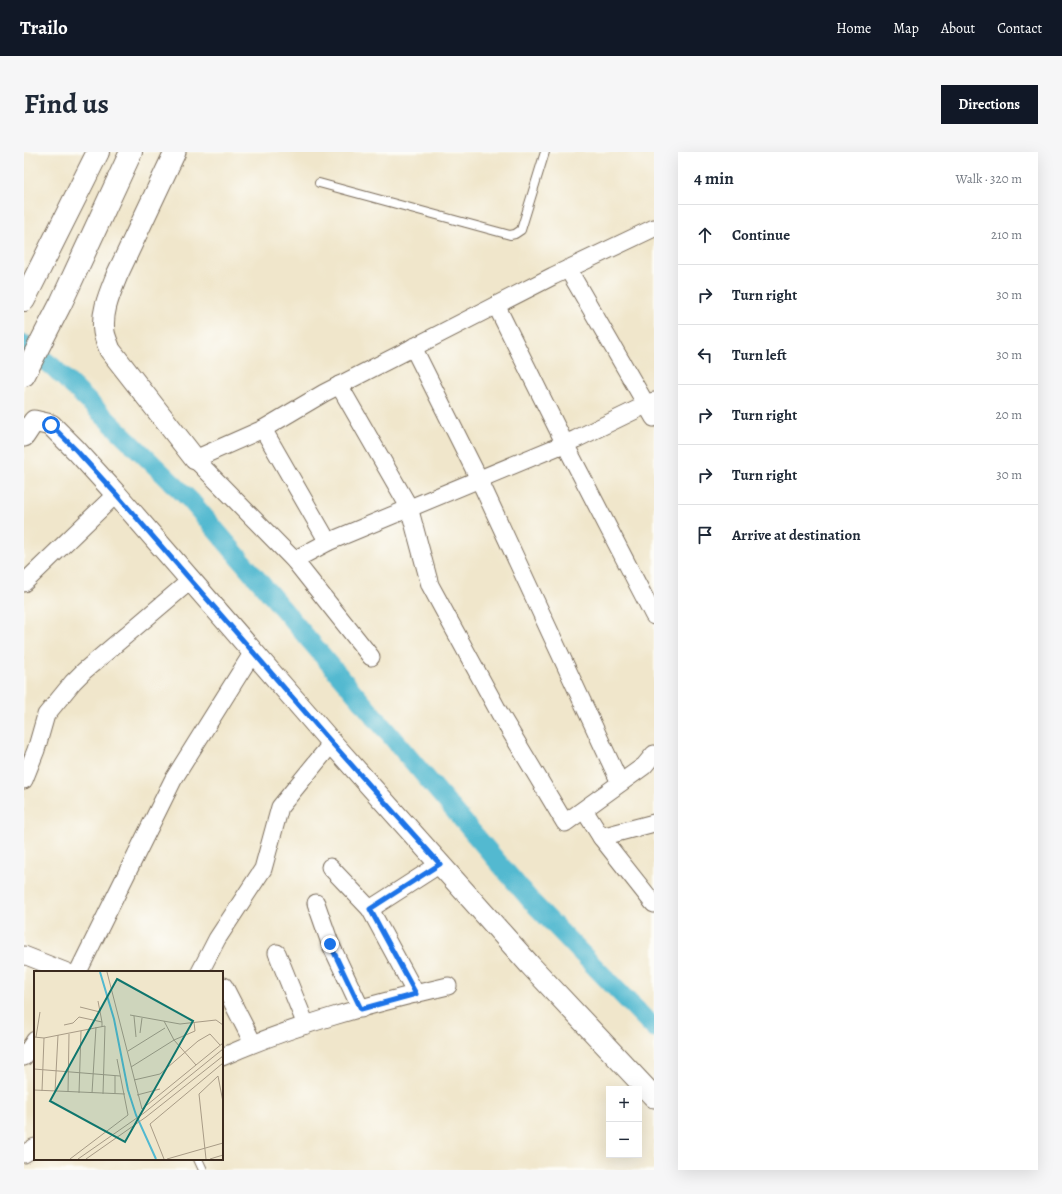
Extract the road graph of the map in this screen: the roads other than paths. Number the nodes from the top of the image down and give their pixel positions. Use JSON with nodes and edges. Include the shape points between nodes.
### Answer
{"nodes":[{"id":1,"x":98,"y":152,"type":"edge"},
{"id":2,"x":131,"y":152,"type":"edge"},
{"id":3,"x":175,"y":152,"type":"edge"},
{"id":4,"x":545,"y":152,"type":"edge"},
{"id":5,"x":319,"y":183,"type":"dead end"},
{"id":6,"x":654,"y":228,"type":"edge"},
{"id":7,"x":568,"y":269,"type":"junction"},
{"id":8,"x":28,"y":292,"type":"edge"},
{"id":9,"x":496,"y":305,"type":"junction"},
{"id":10,"x":413,"y":347,"type":"junction"},
{"id":11,"x":24,"y":375,"type":"edge"},
{"id":12,"x":339,"y":385,"type":"junction"},
{"id":13,"x":652,"y":408,"type":"edge"},
{"id":14,"x":263,"y":429,"type":"junction"},
{"id":15,"x":24,"y":436,"type":"edge"},
{"id":16,"x":565,"y":444,"type":"junction"},
{"id":17,"x":195,"y":459,"type":"junction"},
{"id":18,"x":479,"y":479,"type":"junction"},
{"id":19,"x":116,"y":494,"type":"junction"},
{"id":20,"x":409,"y":508,"type":"junction"},
{"id":21,"x":328,"y":542,"type":"junction"},
{"id":22,"x":294,"y":560,"type":"junction"},
{"id":23,"x":191,"y":580,"type":"junction"},
{"id":24,"x":24,"y":583,"type":"edge"},
{"id":25,"x":654,"y":616,"type":"edge"},
{"id":26,"x":254,"y":652,"type":"junction"},
{"id":27,"x":371,"y":657,"type":"dead end"},
{"id":28,"x":332,"y":743,"type":"junction"},
{"id":29,"x":654,"y":754,"type":"edge"},
{"id":30,"x":24,"y":780,"type":"edge"},
{"id":31,"x":620,"y":783,"type":"junction"},
{"id":32,"x":584,"y":810,"type":"junction"},
{"id":33,"x":654,"y":822,"type":"edge"},
{"id":34,"x":601,"y":838,"type":"junction"},
{"id":35,"x":440,"y":864,"type":"junction"},
{"id":36,"x":330,"y":867,"type":"dead end"},
{"id":37,"x":653,"y":900,"type":"edge"},
{"id":38,"x":316,"y":903,"type":"dead end"},
{"id":39,"x":370,"y":909,"type":"junction"},
{"id":40,"x":276,"y":953,"type":"dead end"},
{"id":41,"x":24,"y":955,"type":"edge"},
{"id":42,"x":64,"y":971,"type":"edge"},
{"id":43,"x":78,"y":971,"type":"edge"},
{"id":44,"x":201,"y":971,"type":"edge"},
{"id":45,"x":224,"y":986,"type":"dead end"},
{"id":46,"x":448,"y":986,"type":"dead end"},
{"id":47,"x":416,"y":994,"type":"junction"},
{"id":48,"x":361,"y":1009,"type":"junction"},
{"id":49,"x":306,"y":1025,"type":"junction"},
{"id":50,"x":34,"y":1042,"type":"edge"},
{"id":51,"x":253,"y":1043,"type":"junction"},
{"id":52,"x":24,"y":1057,"type":"edge"},
{"id":53,"x":223,"y":1057,"type":"edge"},
{"id":54,"x":654,"y":1097,"type":"edge"},
{"id":55,"x":34,"y":1147,"type":"edge"},
{"id":56,"x":24,"y":1154,"type":"edge"},
{"id":57,"x":198,"y":1160,"type":"edge"},
{"id":58,"x":203,"y":1170,"type":"edge"}],
"edges":[{"from":1,"to":8,"type":"highway"},
{"from":2,"to":11,"type":"highway","via":[[61,303]]},
{"from":3,"to":17,"type":"street","via":[[109,295],[103,314],[104,332],[110,350]]},
{"from":4,"to":5,"type":"lane","via":[[521,230],[510,235]]},
{"from":6,"to":7,"type":"street"},
{"from":7,"to":9,"type":"street"},
{"from":7,"to":13,"type":"street"},
{"from":9,"to":10,"type":"street"},
{"from":9,"to":16,"type":"street"},
{"from":10,"to":12,"type":"street"},
{"from":10,"to":18,"type":"street"},
{"from":12,"to":14,"type":"street"},
{"from":12,"to":20,"type":"street"},
{"from":13,"to":16,"type":"street"},
{"from":14,"to":17,"type":"street"},
{"from":14,"to":21,"type":"street"},
{"from":15,"to":19,"type":"street","via":[[34,421],[51,425]]},
{"from":16,"to":18,"type":"street"},
{"from":16,"to":25,"type":"street"},
{"from":17,"to":22,"type":"street"},
{"from":18,"to":20,"type":"street"},
{"from":18,"to":31,"type":"street"},
{"from":19,"to":23,"type":"street"},
{"from":19,"to":24,"type":"street"},
{"from":20,"to":21,"type":"street"},
{"from":20,"to":32,"type":"street","via":[[430,585],[500,714],[565,823]]},
{"from":21,"to":22,"type":"street"},
{"from":22,"to":27,"type":"street"},
{"from":23,"to":26,"type":"street"},
{"from":23,"to":30,"type":"street","via":[[84,671],[49,710]]},
{"from":26,"to":28,"type":"street"},
{"from":26,"to":43,"type":"street","via":[[173,780]]},
{"from":28,"to":35,"type":"street"},
{"from":28,"to":44,"type":"street","via":[[280,807],[263,869],[217,939]]},
{"from":29,"to":31,"type":"street","via":[[644,766]]},
{"from":31,"to":32,"type":"street"},
{"from":32,"to":34,"type":"street"},
{"from":33,"to":34,"type":"street"},
{"from":34,"to":37,"type":"street"},
{"from":35,"to":39,"type":"street"},
{"from":35,"to":54,"type":"street","via":[[530,965]]},
{"from":36,"to":39,"type":"street"},
{"from":38,"to":48,"type":"street","via":[[330,944]]},
{"from":39,"to":47,"type":"street"},
{"from":40,"to":49,"type":"street"},
{"from":41,"to":42,"type":"street"},
{"from":45,"to":51,"type":"street"},
{"from":46,"to":47,"type":"street"},
{"from":47,"to":48,"type":"street"},
{"from":48,"to":49,"type":"street"},
{"from":49,"to":51,"type":"street"},
{"from":50,"to":52,"type":"street"},
{"from":51,"to":53,"type":"street"},
{"from":55,"to":56,"type":"street"},
{"from":57,"to":58,"type":"lane"}]}
